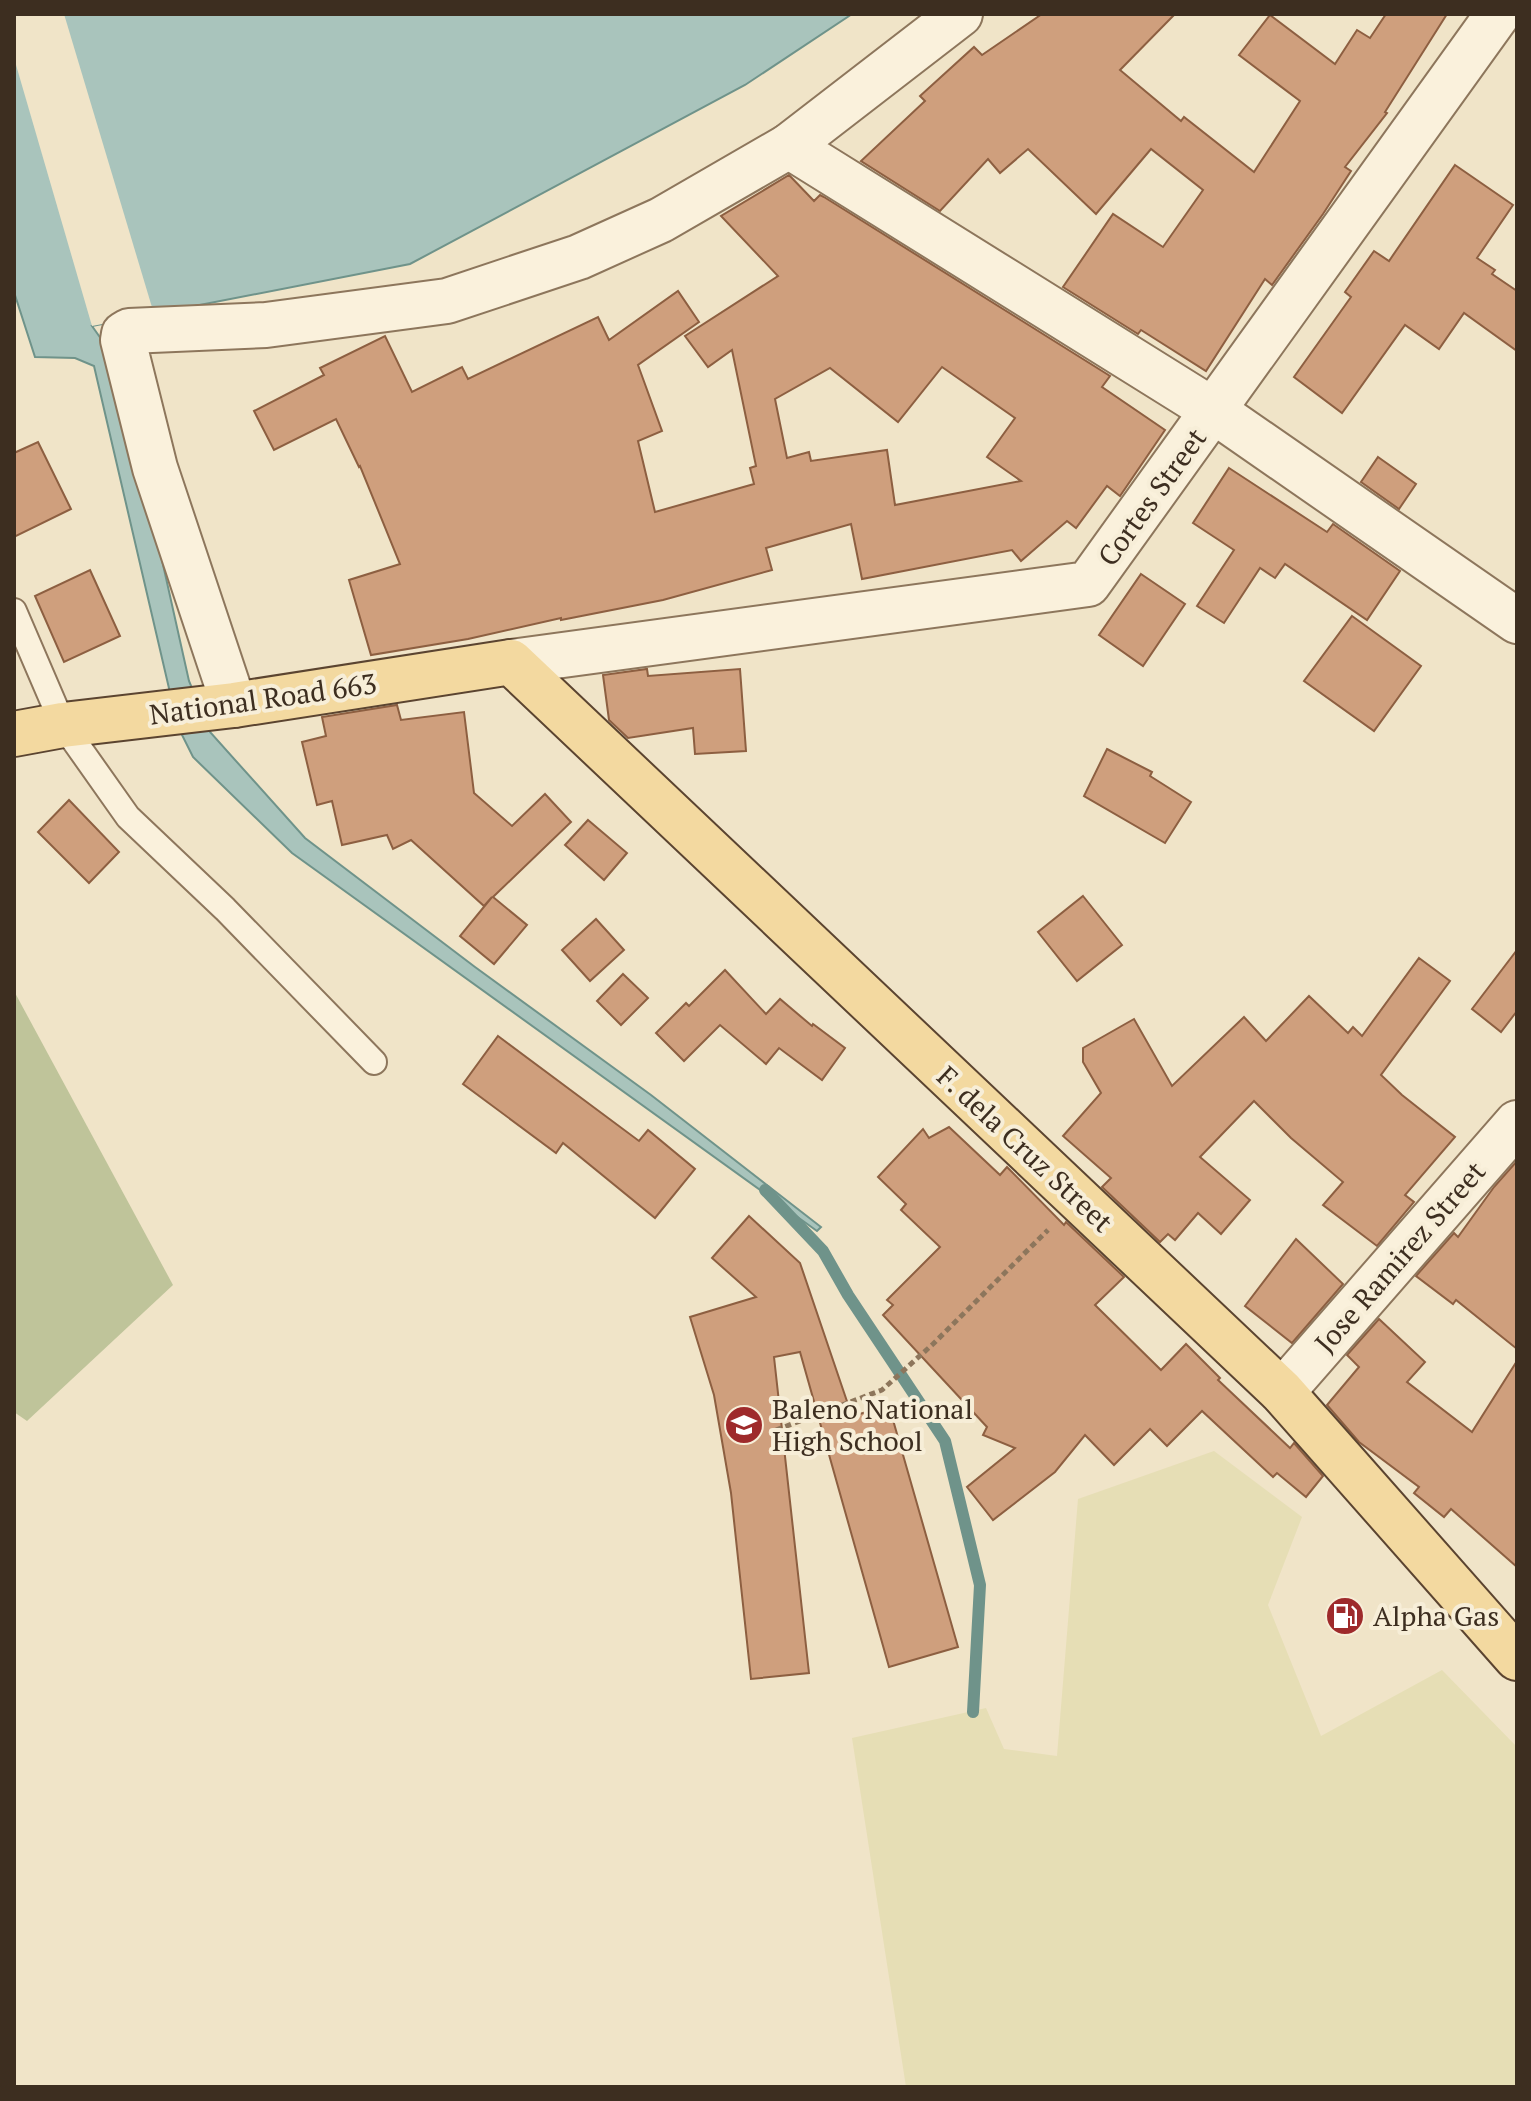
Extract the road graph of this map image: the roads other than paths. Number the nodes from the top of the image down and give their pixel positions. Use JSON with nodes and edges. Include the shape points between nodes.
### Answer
{"nodes":[{"id":1,"x":960,"y":14,"type":"edge"},
{"id":2,"x":1498,"y":14,"type":"edge"},
{"id":3,"x":789,"y":146,"type":"junction"},
{"id":4,"x":1214,"y":411,"type":"junction"},
{"id":5,"x":14,"y":611,"type":"edge"},
{"id":6,"x":1517,"y":621,"type":"edge"},
{"id":7,"x":511,"y":662,"type":"junction"},
{"id":8,"x":225,"y":706,"type":"junction"},
{"id":9,"x":63,"y":725,"type":"junction"},
{"id":10,"x":14,"y":734,"type":"edge"},
{"id":11,"x":374,"y":1062,"type":"dead end"},
{"id":12,"x":1517,"y":1123,"type":"edge"},
{"id":13,"x":1282,"y":1392,"type":"junction"},
{"id":14,"x":1517,"y":1658,"type":"edge"}],
"edges":[{"from":1,"to":3,"type":"street"},
{"from":2,"to":4,"type":"street","name":"Cortes Street"},
{"from":3,"to":4,"type":"street"},
{"from":3,"to":8,"type":"street","via":[[647,226],[579,257],[447,301],[266,325],[124,334],[155,468]]},
{"from":4,"to":6,"type":"street"},
{"from":4,"to":7,"type":"street","name":"Cortes Street","via":[[1088,584]]},
{"from":5,"to":9,"type":"lane"},
{"from":7,"to":8,"type":"main road","name":"National Road 663"},
{"from":7,"to":13,"type":"main road","name":"F. dela Cruz Street"},
{"from":8,"to":9,"type":"main road","name":"National Road 663"},
{"from":9,"to":10,"type":"main road","name":"National Road 663"},
{"from":9,"to":11,"type":"lane","via":[[128,817]]},
{"from":12,"to":13,"type":"street","name":"Jose Ramirez Street"},
{"from":13,"to":14,"type":"main road","name":"F. dela Cruz Street"}]}
